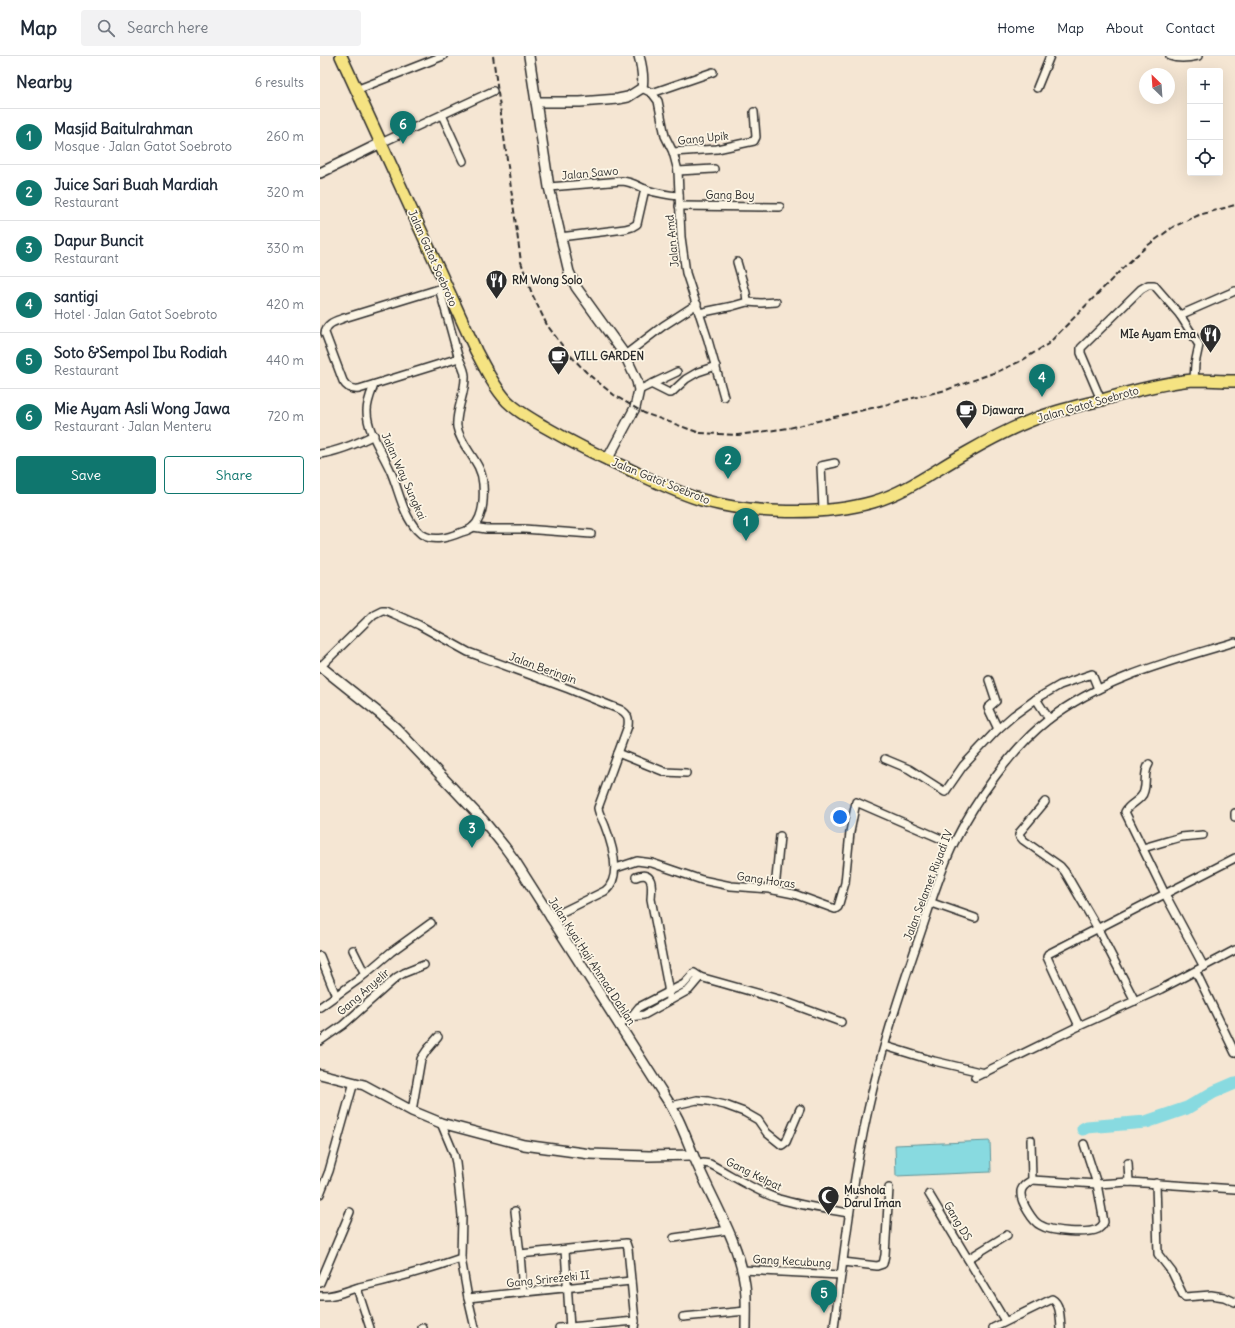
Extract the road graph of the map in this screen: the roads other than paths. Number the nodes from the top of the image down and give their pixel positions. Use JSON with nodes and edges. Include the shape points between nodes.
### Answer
{"nodes":[{"id":1,"x":341,"y":56,"type":"edge"},
{"id":2,"x":443,"y":56,"type":"edge"},
{"id":3,"x":529,"y":56,"type":"edge"},
{"id":4,"x":639,"y":56,"type":"edge"},
{"id":5,"x":1050,"y":56,"type":"edge"},
{"id":6,"x":1170,"y":56,"type":"edge"},
{"id":7,"x":1198,"y":56,"type":"edge"},
{"id":8,"x":713,"y":72,"type":"dead end"},
{"id":9,"x":642,"y":88,"type":"junction"},
{"id":10,"x":1037,"y":88,"type":"dead end"},
{"id":11,"x":356,"y":90,"type":"junction"},
{"id":12,"x":493,"y":91,"type":"dead end"},
{"id":13,"x":652,"y":94,"type":"junction"},
{"id":14,"x":536,"y":102,"type":"junction"},
{"id":15,"x":754,"y":112,"type":"dead end"},
{"id":16,"x":442,"y":115,"type":"junction"},
{"id":17,"x":381,"y":143,"type":"junction"},
{"id":18,"x":673,"y":152,"type":"junction"},
{"id":19,"x":463,"y":161,"type":"dead end"},
{"id":20,"x":714,"y":169,"type":"dead end"},
{"id":21,"x":678,"y":171,"type":"junction"},
{"id":22,"x":320,"y":173,"type":"edge"},
{"id":23,"x":549,"y":187,"type":"junction"},
{"id":24,"x":645,"y":189,"type":"junction"},
{"id":25,"x":679,"y":196,"type":"junction"},
{"id":26,"x":679,"y":206,"type":"junction"},
{"id":27,"x":780,"y":206,"type":"dead end"},
{"id":28,"x":560,"y":237,"type":"junction"},
{"id":29,"x":737,"y":262,"type":"dead end"},
{"id":30,"x":442,"y":288,"type":"junction"},
{"id":31,"x":1235,"y":291,"type":"edge"},
{"id":32,"x":747,"y":302,"type":"junction"},
{"id":33,"x":776,"y":302,"type":"dead end"},
{"id":34,"x":697,"y":304,"type":"junction"},
{"id":35,"x":699,"y":312,"type":"junction"},
{"id":36,"x":1180,"y":315,"type":"junction"},
{"id":37,"x":625,"y":355,"type":"junction"},
{"id":38,"x":459,"y":358,"type":"junction"},
{"id":39,"x":716,"y":366,"type":"junction"},
{"id":40,"x":677,"y":372,"type":"dead end"},
{"id":41,"x":1194,"y":380,"type":"junction"},
{"id":42,"x":1235,"y":381,"type":"edge"},
{"id":43,"x":651,"y":384,"type":"junction"},
{"id":44,"x":374,"y":385,"type":"junction"},
{"id":45,"x":639,"y":390,"type":"junction"},
{"id":46,"x":724,"y":397,"type":"dead end"},
{"id":47,"x":1102,"y":400,"type":"junction"},
{"id":48,"x":374,"y":435,"type":"junction"},
{"id":49,"x":320,"y":454,"type":"edge"},
{"id":50,"x":607,"y":460,"type":"junction"},
{"id":51,"x":835,"y":463,"type":"dead end"},
{"id":52,"x":823,"y":510,"type":"junction"},
{"id":53,"x":473,"y":527,"type":"junction"},
{"id":54,"x":591,"y":534,"type":"dead end"},
{"id":55,"x":1235,"y":642,"type":"edge"},
{"id":56,"x":320,"y":666,"type":"edge"},
{"id":57,"x":989,"y":680,"type":"dead end"},
{"id":58,"x":1098,"y":690,"type":"junction"},
{"id":59,"x":1036,"y":699,"type":"junction"},
{"id":60,"x":1049,"y":719,"type":"junction"},
{"id":61,"x":998,"y":729,"type":"junction"},
{"id":62,"x":618,"y":753,"type":"junction"},
{"id":63,"x":885,"y":760,"type":"dead end"},
{"id":64,"x":1149,"y":764,"type":"dead end"},
{"id":65,"x":686,"y":773,"type":"dead end"},
{"id":66,"x":1045,"y":802,"type":"dead end"},
{"id":67,"x":1203,"y":835,"type":"dead end"},
{"id":68,"x":780,"y":836,"type":"dead end"},
{"id":69,"x":953,"y":844,"type":"junction"},
{"id":70,"x":1143,"y":848,"type":"junction"},
{"id":71,"x":1235,"y":858,"type":"edge"},
{"id":72,"x":616,"y":868,"type":"junction"},
{"id":73,"x":636,"y":877,"type":"dead end"},
{"id":74,"x":774,"y":890,"type":"junction"},
{"id":75,"x":1165,"y":894,"type":"junction"},
{"id":76,"x":932,"y":903,"type":"junction"},
{"id":77,"x":550,"y":918,"type":"junction"},
{"id":78,"x":975,"y":918,"type":"dead end"},
{"id":79,"x":432,"y":923,"type":"dead end"},
{"id":80,"x":1098,"y":929,"type":"junction"},
{"id":81,"x":353,"y":950,"type":"dead end"},
{"id":82,"x":1235,"y":950,"type":"edge"},
{"id":83,"x":320,"y":956,"type":"edge"},
{"id":84,"x":424,"y":965,"type":"dead end"},
{"id":85,"x":1204,"y":967,"type":"junction"},
{"id":86,"x":1196,"y":972,"type":"junction"},
{"id":87,"x":365,"y":974,"type":"junction"},
{"id":88,"x":700,"y":977,"type":"junction"},
{"id":89,"x":669,"y":992,"type":"junction"},
{"id":90,"x":336,"y":996,"type":"junction"},
{"id":91,"x":669,"y":1000,"type":"junction"},
{"id":92,"x":1135,"y":1001,"type":"junction"},
{"id":93,"x":320,"y":1007,"type":"edge"},
{"id":94,"x":631,"y":1017,"type":"junction"},
{"id":95,"x":841,"y":1022,"type":"dead end"},
{"id":96,"x":618,"y":1024,"type":"junction"},
{"id":97,"x":1079,"y":1026,"type":"junction"},
{"id":98,"x":438,"y":1037,"type":"dead end"},
{"id":99,"x":320,"y":1041,"type":"edge"},
{"id":100,"x":1233,"y":1044,"type":"edge"},
{"id":101,"x":885,"y":1046,"type":"junction"},
{"id":102,"x":1235,"y":1053,"type":"edge"},
{"id":103,"x":985,"y":1073,"type":"junction"},
{"id":104,"x":320,"y":1074,"type":"edge"},
{"id":105,"x":975,"y":1078,"type":"dead end"},
{"id":106,"x":354,"y":1082,"type":"junction"},
{"id":107,"x":672,"y":1106,"type":"junction"},
{"id":108,"x":800,"y":1110,"type":"dead end"},
{"id":109,"x":412,"y":1112,"type":"junction"},
{"id":110,"x":441,"y":1123,"type":"junction"},
{"id":111,"x":1031,"y":1140,"type":"dead end"},
{"id":112,"x":1084,"y":1144,"type":"dead end"},
{"id":113,"x":693,"y":1155,"type":"junction"},
{"id":114,"x":1128,"y":1163,"type":"dead end"},
{"id":115,"x":697,"y":1165,"type":"junction"},
{"id":116,"x":1032,"y":1180,"type":"junction"},
{"id":117,"x":1129,"y":1182,"type":"junction"},
{"id":118,"x":1156,"y":1183,"type":"junction"},
{"id":119,"x":1096,"y":1184,"type":"junction"},
{"id":120,"x":889,"y":1188,"type":"dead end"},
{"id":121,"x":1235,"y":1189,"type":"edge"},
{"id":122,"x":320,"y":1194,"type":"edge"},
{"id":123,"x":929,"y":1194,"type":"dead end"},
{"id":124,"x":515,"y":1211,"type":"dead end"},
{"id":125,"x":350,"y":1212,"type":"dead end"},
{"id":126,"x":849,"y":1213,"type":"junction"},
{"id":127,"x":728,"y":1230,"type":"junction"},
{"id":128,"x":1007,"y":1235,"type":"dead end"},
{"id":129,"x":674,"y":1238,"type":"dead end"},
{"id":130,"x":565,"y":1250,"type":"junction"},
{"id":131,"x":520,"y":1254,"type":"junction"},
{"id":132,"x":461,"y":1258,"type":"junction"},
{"id":133,"x":968,"y":1259,"type":"junction"},
{"id":134,"x":843,"y":1262,"type":"junction"},
{"id":135,"x":742,"y":1270,"type":"junction"},
{"id":136,"x":841,"y":1275,"type":"junction"},
{"id":137,"x":631,"y":1281,"type":"junction"},
{"id":138,"x":320,"y":1283,"type":"edge"},
{"id":139,"x":357,"y":1288,"type":"junction"},
{"id":140,"x":567,"y":1288,"type":"junction"},
{"id":141,"x":523,"y":1292,"type":"junction"},
{"id":142,"x":320,"y":1296,"type":"edge"},
{"id":143,"x":468,"y":1298,"type":"junction"},
{"id":144,"x":1235,"y":1302,"type":"edge"},
{"id":145,"x":746,"y":1311,"type":"junction"},
{"id":146,"x":683,"y":1317,"type":"dead end"},
{"id":147,"x":634,"y":1324,"type":"edge"},
{"id":148,"x":1003,"y":1324,"type":"edge"},
{"id":149,"x":370,"y":1328,"type":"edge"},
{"id":150,"x":475,"y":1328,"type":"edge"},
{"id":151,"x":560,"y":1328,"type":"edge"},
{"id":152,"x":570,"y":1328,"type":"edge"},
{"id":153,"x":746,"y":1328,"type":"edge"},
{"id":154,"x":834,"y":1328,"type":"edge"},
{"id":155,"x":993,"y":1328,"type":"edge"},
{"id":156,"x":1061,"y":1328,"type":"edge"}],
"edges":[{"from":1,"to":11,"type":"main road","name":"Jalan Gatot Soebroto"},
{"from":2,"to":11,"type":"street"},
{"from":3,"to":14,"type":"street"},
{"from":4,"to":9,"type":"street","via":[[643,69]]},
{"from":5,"to":10,"type":"street"},
{"from":6,"to":7,"type":"street"},
{"from":8,"to":13,"type":"street"},
{"from":9,"to":13,"type":"street"},
{"from":9,"to":14,"type":"street","via":[[628,97],[580,102]]},
{"from":11,"to":17,"type":"main road","name":"Jalan Gatot Soebroto"},
{"from":12,"to":16,"type":"street"},
{"from":13,"to":18,"type":"street","name":"Jalan Amd","via":[[658,101],[665,136]]},
{"from":14,"to":23,"type":"street"},
{"from":15,"to":18,"type":"street","name":"Gang Upik","via":[[754,141],[718,149]]},
{"from":16,"to":17,"type":"street"},
{"from":16,"to":19,"type":"street"},
{"from":17,"to":22,"type":"street"},
{"from":17,"to":30,"type":"main road","name":"Jalan Gatot Soebroto"},
{"from":18,"to":21,"type":"street","name":"Jalan Amd"},
{"from":20,"to":21,"type":"street"},
{"from":21,"to":25,"type":"street","name":"Jalan Amd"},
{"from":23,"to":24,"type":"street","name":"Jalan Sawo","via":[[622,181]]},
{"from":23,"to":28,"type":"street"},
{"from":24,"to":25,"type":"street","name":"Jalan Sawo"},
{"from":24,"to":28,"type":"street","via":[[637,224],[632,227]]},
{"from":25,"to":26,"type":"street","name":"Jalan Amd"},
{"from":26,"to":27,"type":"street","name":"Gang Boy"},
{"from":26,"to":34,"type":"street","name":"Jalan Amd","via":[[686,273]]},
{"from":28,"to":37,"type":"street","via":[[569,272],[576,287]]},
{"from":29,"to":32,"type":"street"},
{"from":30,"to":38,"type":"street"},
{"from":30,"to":44,"type":"street","via":[[344,318],[326,328],[326,336],[344,384],[354,390]]},
{"from":30,"to":50,"type":"main road","name":"Jalan Gatot Soebroto","via":[[492,381],[507,401],[533,420]]},
{"from":31,"to":36,"type":"street"},
{"from":32,"to":33,"type":"street"},
{"from":32,"to":35,"type":"street"},
{"from":34,"to":35,"type":"street","name":"Jalan Amd"},
{"from":34,"to":37,"type":"street"},
{"from":35,"to":39,"type":"street","name":"Jalan Amd"},
{"from":36,"to":41,"type":"street","via":[[1199,344]]},
{"from":36,"to":47,"type":"street","via":[[1154,285],[1148,285],[1081,348]]},
{"from":37,"to":45,"type":"street"},
{"from":38,"to":44,"type":"street"},
{"from":38,"to":53,"type":"street","via":[[465,375],[458,432],[481,473],[483,483],[482,510]]},
{"from":39,"to":43,"type":"street","via":[[686,379],[671,393]]},
{"from":39,"to":46,"type":"street","name":"Jalan Amd"},
{"from":40,"to":43,"type":"street"},
{"from":41,"to":42,"type":"main road","name":"Jalan Gatot Soebroto"},
{"from":41,"to":47,"type":"main road","name":"Jalan Gatot Soebroto"},
{"from":43,"to":45,"type":"street"},
{"from":44,"to":48,"type":"street","name":"Jalan Way Sungkai","via":[[367,410],[369,425]]},
{"from":45,"to":50,"type":"street","via":[[635,408]]},
{"from":47,"to":52,"type":"main road","name":"Jalan Gatot Soebroto","via":[[1031,420],[966,453],[897,493],[855,506]]},
{"from":48,"to":49,"type":"street","via":[[350,447]]},
{"from":48,"to":53,"type":"street","name":"Jalan Way Sungkai","via":[[402,502],[417,530],[434,538],[446,538]]},
{"from":50,"to":52,"type":"main road","name":"Jalan Gatot Soebroto","via":[[700,499],[722,505],[782,511]]},
{"from":51,"to":52,"type":"street","via":[[823,465],[820,469]]},
{"from":53,"to":54,"type":"street"},
{"from":55,"to":58,"type":"street","name":"Jalan Selamet Riyadi IV","via":[[1150,668]]},
{"from":56,"to":62,"type":"street","name":"Jalan Beringin","via":[[374,614],[385,610],[468,652],[621,710],[628,716],[628,723]]},
{"from":56,"to":77,"type":"street","name":"Jalan Kyai Haji Ahmad Dahlan","via":[[396,728],[477,814],[515,861]]},
{"from":57,"to":61,"type":"street","via":[[996,701],[988,708]]},
{"from":58,"to":59,"type":"street","via":[[1092,674],[1060,685]]},
{"from":58,"to":60,"type":"street","name":"Jalan Selamet Riyadi IV"},
{"from":59,"to":60,"type":"street"},
{"from":59,"to":61,"type":"street"},
{"from":60,"to":69,"type":"street","name":"Jalan Selamet Riyadi IV","via":[[1023,742],[1005,764],[981,797]]},
{"from":61,"to":63,"type":"street","via":[[963,766],[945,792],[909,769]]},
{"from":62,"to":65,"type":"street","via":[[665,772]]},
{"from":62,"to":72,"type":"street","name":"Jalan Beringin","via":[[598,808],[610,840]]},
{"from":64,"to":70,"type":"street","via":[[1145,773],[1144,791],[1125,812]]},
{"from":66,"to":80,"type":"street","via":[[1019,835],[1066,872]]},
{"from":67,"to":70,"type":"street","via":[[1181,837]]},
{"from":68,"to":74,"type":"street"},
{"from":69,"to":74,"type":"street","name":"Gang Horas","via":[[856,802],[845,882],[837,908]]},
{"from":69,"to":76,"type":"street","name":"Jalan Selamet Riyadi IV"},
{"from":70,"to":75,"type":"street"},
{"from":71,"to":75,"type":"street"},
{"from":72,"to":74,"type":"street","name":"Gang Horas","via":[[630,862],[647,862],[702,880]]},
{"from":72,"to":77,"type":"street","via":[[605,891]]},
{"from":73,"to":89,"type":"street","via":[[644,875],[650,879],[651,899]]},
{"from":75,"to":80,"type":"street"},
{"from":75,"to":85,"type":"street"},
{"from":76,"to":78,"type":"street"},
{"from":76,"to":101,"type":"street","name":"Jalan Selamet Riyadi IV"},
{"from":77,"to":96,"type":"street","name":"Jalan Kyai Haji Ahmad Dahlan"},
{"from":79,"to":87,"type":"street"},
{"from":80,"to":92,"type":"street"},
{"from":80,"to":97,"type":"street","via":[[1046,956]]},
{"from":81,"to":87,"type":"street"},
{"from":82,"to":85,"type":"street"},
{"from":83,"to":90,"type":"street"},
{"from":84,"to":99,"type":"street","name":"Gang Anyelir","via":[[397,977],[360,1011]]},
{"from":85,"to":86,"type":"street"},
{"from":86,"to":92,"type":"street"},
{"from":86,"to":100,"type":"street"},
{"from":87,"to":90,"type":"street"},
{"from":88,"to":89,"type":"street","via":[[694,973],[684,984]]},
{"from":88,"to":91,"type":"street","via":[[688,990]]},
{"from":88,"to":95,"type":"street","via":[[778,998]]},
{"from":89,"to":91,"type":"street"},
{"from":89,"to":94,"type":"street","via":[[639,1007]]},
{"from":90,"to":93,"type":"street"},
{"from":91,"to":94,"type":"street","via":[[644,1015]]},
{"from":92,"to":97,"type":"street"},
{"from":94,"to":96,"type":"street"},
{"from":96,"to":107,"type":"street","name":"Jalan Kyai Haji Ahmad Dahlan"},
{"from":97,"to":103,"type":"street"},
{"from":98,"to":109,"type":"street","via":[[421,1060]]},
{"from":100,"to":102,"type":"street"},
{"from":101,"to":103,"type":"street"},
{"from":101,"to":126,"type":"street","name":"Jalan Selamet Riyadi IV","via":[[868,1110]]},
{"from":103,"to":105,"type":"street"},
{"from":104,"to":106,"type":"street"},
{"from":106,"to":109,"type":"street","via":[[373,1089]]},
{"from":106,"to":122,"type":"street"},
{"from":107,"to":108,"type":"street","via":[[697,1100],[725,1105],[758,1120],[767,1133],[782,1145],[786,1142]]},
{"from":107,"to":113,"type":"street","name":"Jalan Kyai Haji Ahmad Dahlan"},
{"from":109,"to":110,"type":"street"},
{"from":110,"to":113,"type":"street","via":[[524,1144],[573,1152],[628,1156]]},
{"from":110,"to":132,"type":"street","via":[[456,1163],[462,1216]]},
{"from":111,"to":116,"type":"street"},
{"from":112,"to":119,"type":"street"},
{"from":113,"to":115,"type":"street","name":"Jalan Kyai Haji Ahmad Dahlan"},
{"from":114,"to":117,"type":"street"},
{"from":115,"to":126,"type":"street","name":"Gang Kelpat","via":[[710,1164],[754,1188],[779,1198]]},
{"from":115,"to":127,"type":"street","name":"Jalan Kyai Haji Ahmad Dahlan"},
{"from":116,"to":119,"type":"street"},
{"from":116,"to":119,"type":"street","via":[[1025,1185],[1020,1194],[1036,1222],[1045,1228],[1075,1232],[1097,1229],[1103,1225]]},
{"from":117,"to":118,"type":"street"},
{"from":117,"to":119,"type":"street"},
{"from":118,"to":121,"type":"street"},
{"from":118,"to":144,"type":"street","via":[[1158,1254],[1172,1272],[1183,1295],[1211,1295]]},
{"from":120,"to":134,"type":"street","via":[[883,1264],[877,1266]]},
{"from":123,"to":133,"type":"street","name":"Gang DS"},
{"from":124,"to":131,"type":"street"},
{"from":125,"to":138,"type":"street"},
{"from":126,"to":134,"type":"street","name":"Jalan Selamet Riyadi IV"},
{"from":127,"to":129,"type":"street"},
{"from":127,"to":135,"type":"street","name":"Jalan Kyai Haji Ahmad Dahlan"},
{"from":128,"to":133,"type":"street","name":"Gang DS"},
{"from":130,"to":131,"type":"street"},
{"from":130,"to":137,"type":"street","via":[[625,1242],[628,1245]]},
{"from":130,"to":140,"type":"street"},
{"from":131,"to":141,"type":"street"},
{"from":132,"to":139,"type":"street","via":[[414,1274]]},
{"from":132,"to":143,"type":"street"},
{"from":133,"to":148,"type":"street","name":"Gang DS"},
{"from":134,"to":136,"type":"street","name":"Jalan Selamet Riyadi IV"},
{"from":135,"to":136,"type":"street","name":"Gang Kecubung"},
{"from":135,"to":145,"type":"street","name":"Jalan Kyai Haji Ahmad Dahlan"},
{"from":136,"to":154,"type":"street","name":"Jalan Selamet Riyadi IV"},
{"from":137,"to":140,"type":"street","name":"Gang Srirezeki II"},
{"from":137,"to":147,"type":"street"},
{"from":139,"to":142,"type":"street","via":[[335,1295]]},
{"from":139,"to":149,"type":"street"},
{"from":140,"to":141,"type":"street","name":"Gang Srirezeki II"},
{"from":140,"to":152,"type":"street"},
{"from":141,"to":143,"type":"street","name":"Gang Srirezeki II"},
{"from":143,"to":150,"type":"street"},
{"from":145,"to":146,"type":"street"},
{"from":145,"to":153,"type":"street","name":"Jalan Kyai Haji Ahmad Dahlan"},
{"from":147,"to":152,"type":"street"},
{"from":148,"to":155,"type":"street"},
{"from":148,"to":156,"type":"street","via":[[1052,1299],[1058,1306]]},
{"from":151,"to":152,"type":"street"}]}
